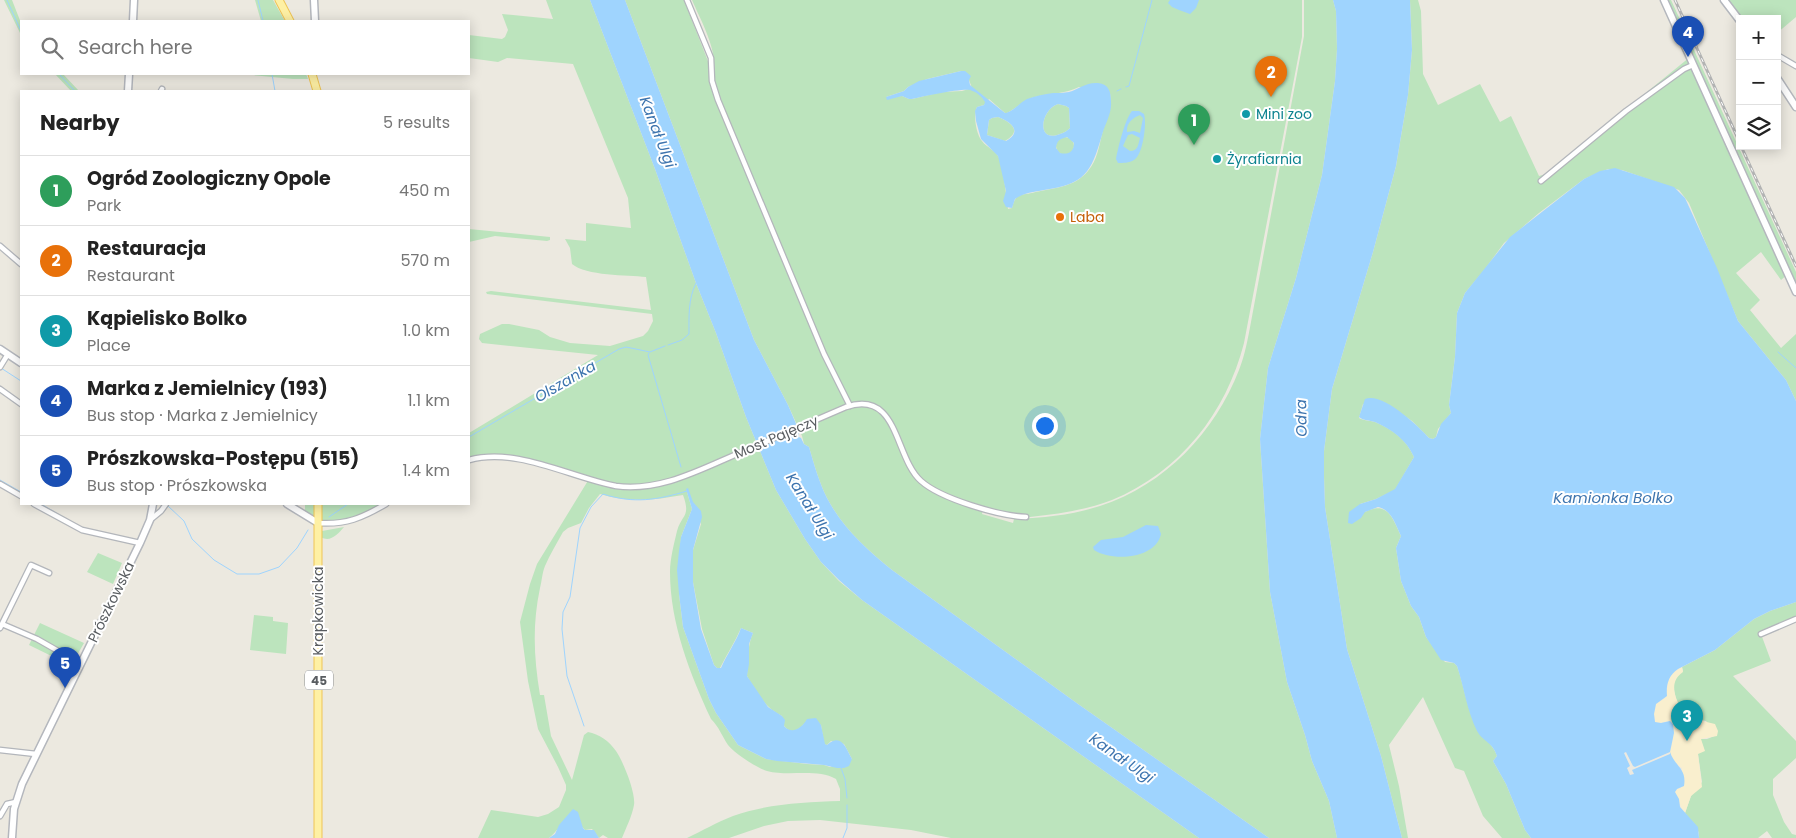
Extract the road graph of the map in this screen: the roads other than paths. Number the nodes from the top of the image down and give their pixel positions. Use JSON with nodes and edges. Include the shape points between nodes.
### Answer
{"nodes":[{"id":1,"x":134,"y":0,"type":"edge"},
{"id":2,"x":279,"y":0,"type":"edge"},
{"id":3,"x":314,"y":0,"type":"edge"},
{"id":4,"x":687,"y":0,"type":"edge"},
{"id":5,"x":1664,"y":0,"type":"edge"},
{"id":6,"x":1724,"y":0,"type":"edge"},
{"id":7,"x":1736,"y":16,"type":"edge"},
{"id":8,"x":133,"y":20,"type":"edge"},
{"id":9,"x":289,"y":20,"type":"edge"},
{"id":10,"x":315,"y":20,"type":"edge"},
{"id":11,"x":1781,"y":58,"type":"edge"},
{"id":12,"x":1693,"y":65,"type":"junction"},
{"id":13,"x":1796,"y":66,"type":"edge"},
{"id":14,"x":129,"y":75,"type":"edge"},
{"id":15,"x":312,"y":75,"type":"edge"},
{"id":16,"x":1781,"y":84,"type":"edge"},
{"id":17,"x":128,"y":90,"type":"edge"},
{"id":18,"x":317,"y":90,"type":"edge"},
{"id":19,"x":1796,"y":107,"type":"edge"},
{"id":20,"x":1541,"y":181,"type":"dead end"},
{"id":21,"x":0,"y":246,"type":"edge"},
{"id":22,"x":20,"y":263,"type":"edge"},
{"id":23,"x":1796,"y":292,"type":"edge"},
{"id":24,"x":0,"y":349,"type":"edge"},
{"id":25,"x":8,"y":354,"type":"junction"},
{"id":26,"x":20,"y":362,"type":"edge"},
{"id":27,"x":0,"y":366,"type":"edge"},
{"id":28,"x":0,"y":389,"type":"edge"},
{"id":29,"x":20,"y":403,"type":"edge"},
{"id":30,"x":848,"y":406,"type":"junction"},
{"id":31,"x":470,"y":460,"type":"edge"},
{"id":32,"x":0,"y":484,"type":"edge"},
{"id":33,"x":20,"y":495,"type":"edge"},
{"id":34,"x":36,"y":505,"type":"edge"},
{"id":35,"x":153,"y":505,"type":"edge"},
{"id":36,"x":166,"y":505,"type":"edge"},
{"id":37,"x":289,"y":505,"type":"edge"},
{"id":38,"x":318,"y":505,"type":"edge"},
{"id":39,"x":384,"y":505,"type":"edge"},
{"id":40,"x":1026,"y":517,"type":"dead end"},
{"id":41,"x":150,"y":520,"type":"junction"},
{"id":42,"x":318,"y":523,"type":"junction"},
{"id":43,"x":140,"y":544,"type":"junction"},
{"id":44,"x":49,"y":572,"type":"dead end"},
{"id":45,"x":1796,"y":619,"type":"edge"},
{"id":46,"x":1,"y":626,"type":"edge"},
{"id":47,"x":1761,"y":634,"type":"dead end"},
{"id":48,"x":80,"y":664,"type":"junction"},
{"id":49,"x":0,"y":750,"type":"edge"},
{"id":50,"x":36,"y":754,"type":"junction"},
{"id":51,"x":16,"y":802,"type":"junction"},
{"id":52,"x":0,"y":816,"type":"edge"},
{"id":53,"x":12,"y":838,"type":"edge"},
{"id":54,"x":318,"y":838,"type":"edge"}],
"edges":[{"from":1,"to":8,"type":"main road"},
{"from":2,"to":9,"type":"main road"},
{"from":3,"to":10,"type":"main road"},
{"from":4,"to":30,"type":"street","via":[[711,58],[712,81],[718,100]]},
{"from":5,"to":12,"type":"main road"},
{"from":6,"to":7,"type":"main road"},
{"from":11,"to":13,"type":"street"},
{"from":12,"to":20,"type":"street","via":[[1626,111]]},
{"from":12,"to":23,"type":"main road"},
{"from":14,"to":17,"type":"main road"},
{"from":15,"to":18,"type":"main road"},
{"from":16,"to":19,"type":"main road"},
{"from":21,"to":22,"type":"street"},
{"from":24,"to":25,"type":"main road"},
{"from":25,"to":26,"type":"main road"},
{"from":25,"to":27,"type":"street"},
{"from":28,"to":29,"type":"street"},
{"from":30,"to":31,"type":"street","name":"Most Pajęczy","via":[[666,484],[633,488],[609,485],[509,457],[485,456]]},
{"from":30,"to":40,"type":"street","via":[[870,405],[885,414],[910,466],[933,490],[1015,517]]},
{"from":32,"to":33,"type":"street"},
{"from":34,"to":43,"type":"street","via":[[82,530]]},
{"from":35,"to":41,"type":"main road","name":"Prószkowska"},
{"from":36,"to":41,"type":"street"},
{"from":37,"to":42,"type":"main road"},
{"from":38,"to":42,"type":"main road","name":"Krapkowicka","number":"45"},
{"from":39,"to":42,"type":"street","via":[[357,519]]},
{"from":41,"to":43,"type":"main road","name":"Prószkowska"},
{"from":42,"to":54,"type":"main road","name":"Krapkowicka","number":"45"},
{"from":43,"to":48,"type":"main road","name":"Prószkowska"},
{"from":44,"to":46,"type":"street","via":[[31,565]]},
{"from":45,"to":47,"type":"street"},
{"from":46,"to":48,"type":"street","via":[[37,639]]},
{"from":48,"to":50,"type":"main road","name":"Prószkowska"},
{"from":49,"to":50,"type":"street"},
{"from":50,"to":51,"type":"main road","name":"Prószkowska"},
{"from":51,"to":52,"type":"street","via":[[7,804]]},
{"from":51,"to":53,"type":"main road","name":"Prószkowska"}]}
